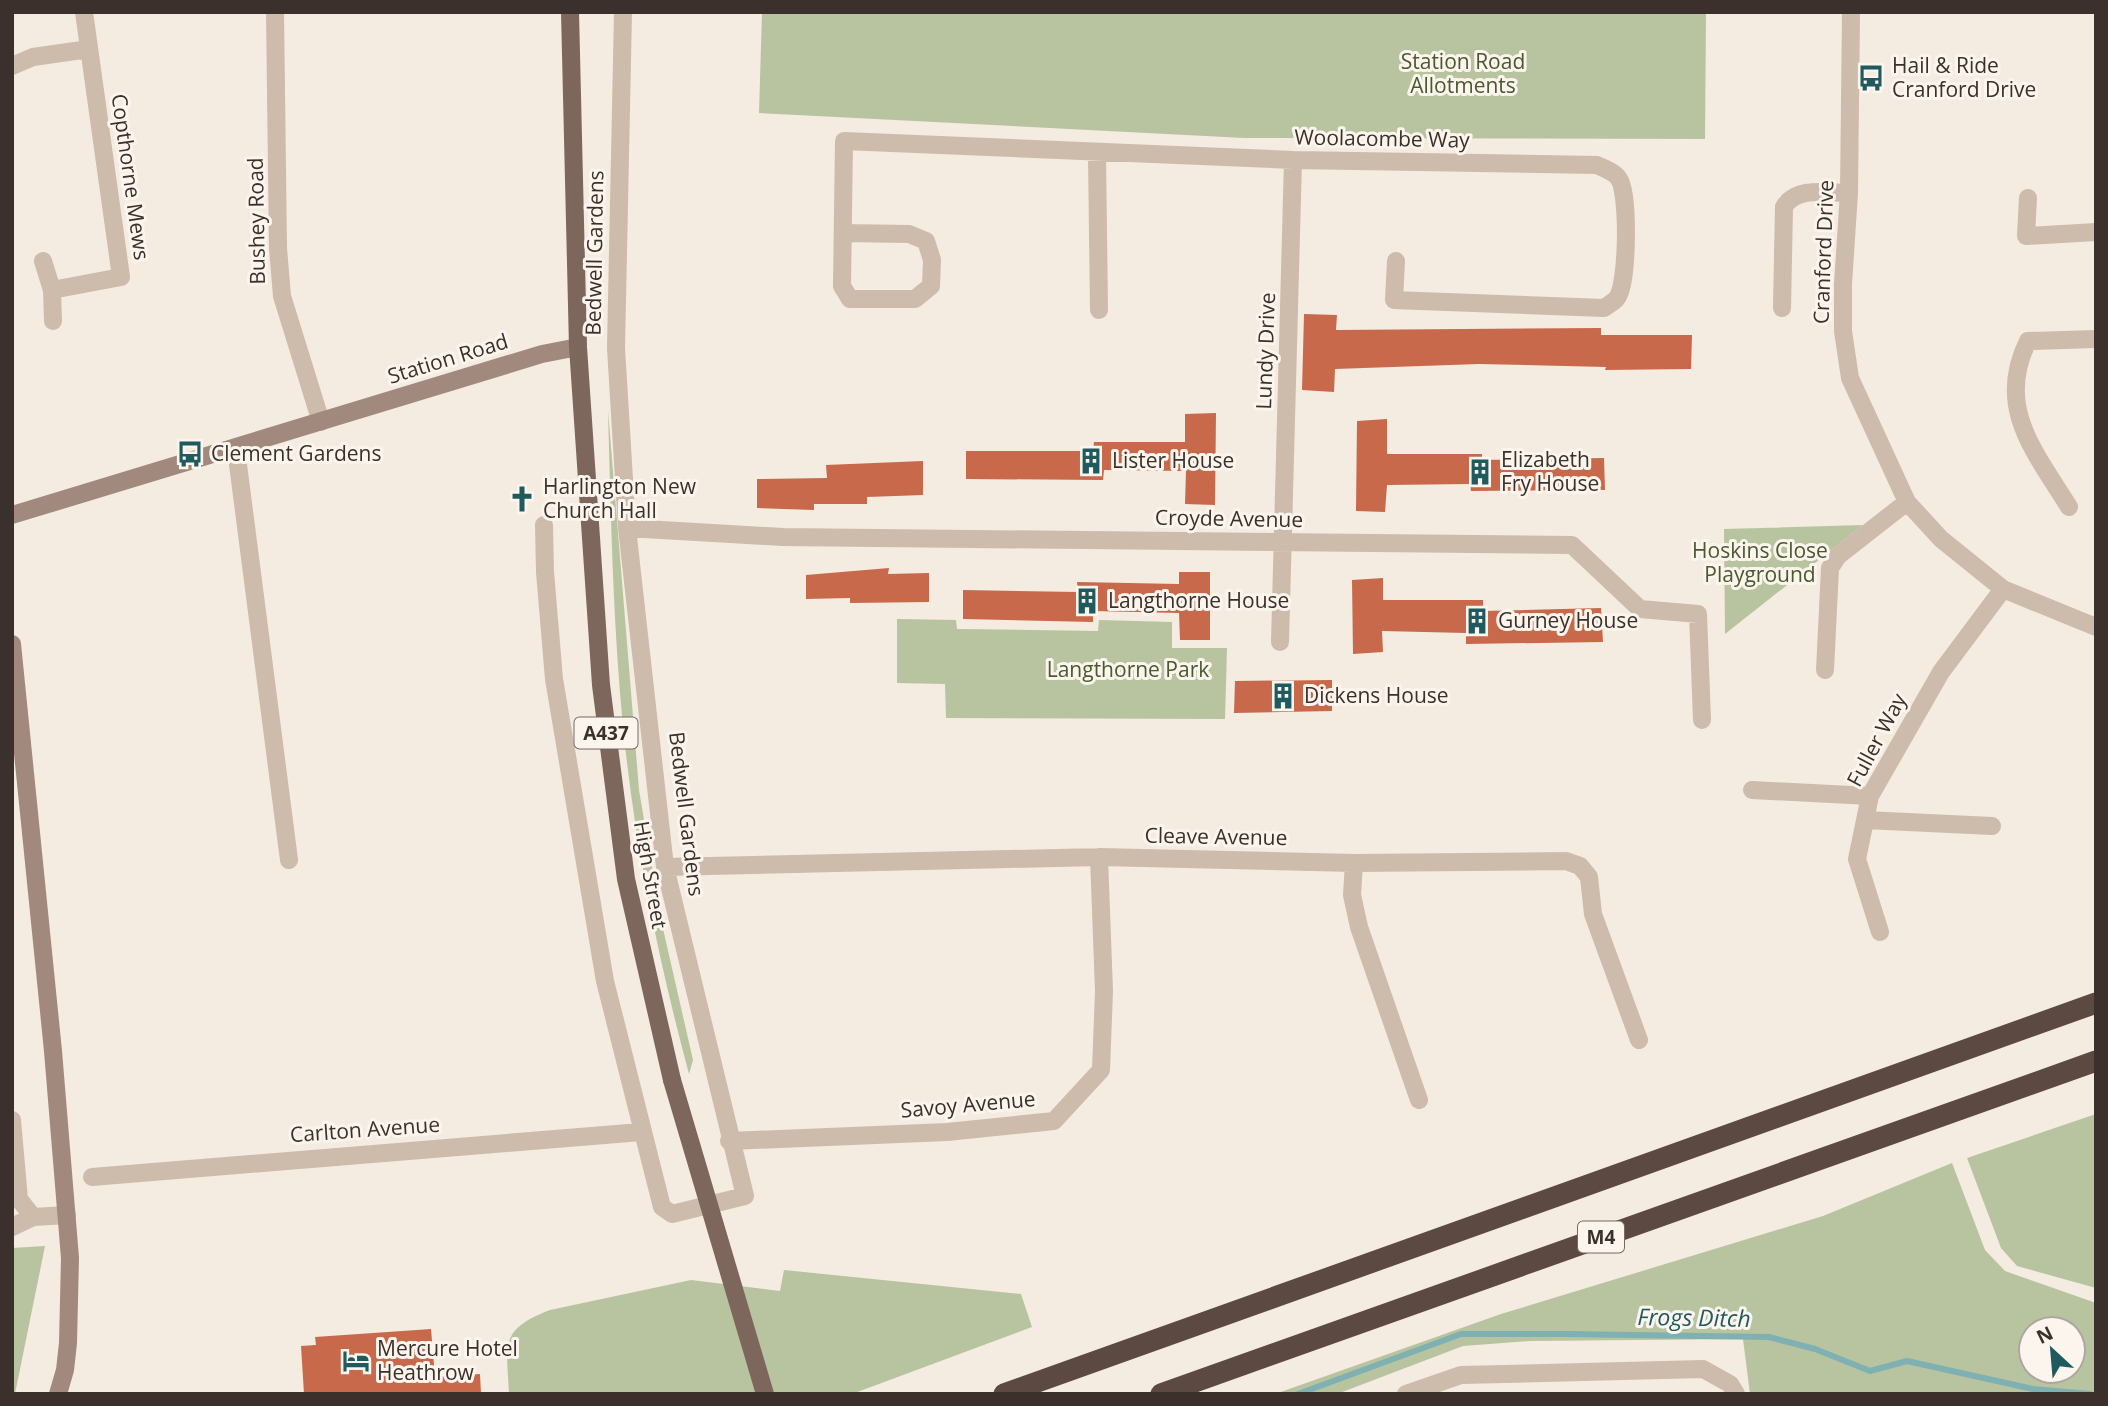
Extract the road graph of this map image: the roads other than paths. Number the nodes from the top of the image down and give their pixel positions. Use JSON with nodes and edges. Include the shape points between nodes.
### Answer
{"nodes":[{"id":1,"x":84,"y":12,"type":"edge"},
{"id":2,"x":275,"y":12,"type":"edge"},
{"id":3,"x":570,"y":12,"type":"edge"},
{"id":4,"x":624,"y":12,"type":"edge"},
{"id":5,"x":1851,"y":12,"type":"edge"},
{"id":6,"x":89,"y":49,"type":"junction"},
{"id":7,"x":12,"y":66,"type":"edge"},
{"id":8,"x":1097,"y":154,"type":"junction"},
{"id":9,"x":1293,"y":160,"type":"junction"},
{"id":10,"x":1849,"y":193,"type":"junction"},
{"id":11,"x":2028,"y":198,"type":"dead end"},
{"id":12,"x":2096,"y":232,"type":"edge"},
{"id":13,"x":843,"y":233,"type":"junction"},
{"id":14,"x":43,"y":261,"type":"dead end"},
{"id":15,"x":1396,"y":261,"type":"dead end"},
{"id":16,"x":52,"y":290,"type":"junction"},
{"id":17,"x":1782,"y":308,"type":"dead end"},
{"id":18,"x":1099,"y":310,"type":"dead end"},
{"id":19,"x":53,"y":321,"type":"dead end"},
{"id":20,"x":2096,"y":339,"type":"edge"},
{"id":21,"x":578,"y":347,"type":"junction"},
{"id":22,"x":321,"y":422,"type":"junction"},
{"id":23,"x":236,"y":449,"type":"junction"},
{"id":24,"x":1908,"y":502,"type":"junction"},
{"id":25,"x":2068,"y":507,"type":"dead end"},
{"id":26,"x":12,"y":514,"type":"edge"},
{"id":27,"x":544,"y":525,"type":"dead end"},
{"id":28,"x":628,"y":528,"type":"junction"},
{"id":29,"x":1282,"y":542,"type":"junction"},
{"id":30,"x":2004,"y":589,"type":"junction"},
{"id":31,"x":2096,"y":627,"type":"edge"},
{"id":32,"x":1280,"y":642,"type":"dead end"},
{"id":33,"x":12,"y":644,"type":"edge"},
{"id":34,"x":1825,"y":670,"type":"dead end"},
{"id":35,"x":1702,"y":720,"type":"dead end"},
{"id":36,"x":1752,"y":790,"type":"dead end"},
{"id":37,"x":1870,"y":796,"type":"junction"},
{"id":38,"x":1865,"y":820,"type":"junction"},
{"id":39,"x":1992,"y":826,"type":"dead end"},
{"id":40,"x":1099,"y":857,"type":"junction"},
{"id":41,"x":289,"y":860,"type":"dead end"},
{"id":42,"x":1354,"y":863,"type":"junction"},
{"id":43,"x":665,"y":866,"type":"junction"},
{"id":44,"x":1880,"y":933,"type":"dead end"},
{"id":45,"x":2096,"y":1003,"type":"edge"},
{"id":46,"x":1639,"y":1040,"type":"dead end"},
{"id":47,"x":2096,"y":1061,"type":"edge"},
{"id":48,"x":1419,"y":1100,"type":"dead end"},
{"id":49,"x":12,"y":1120,"type":"edge"},
{"id":50,"x":641,"y":1132,"type":"junction"},
{"id":51,"x":729,"y":1141,"type":"junction"},
{"id":52,"x":92,"y":1177,"type":"dead end"},
{"id":53,"x":67,"y":1215,"type":"junction"},
{"id":54,"x":33,"y":1217,"type":"junction"},
{"id":55,"x":12,"y":1227,"type":"edge"},
{"id":56,"x":58,"y":1394,"type":"edge"},
{"id":57,"x":765,"y":1394,"type":"edge"},
{"id":58,"x":1004,"y":1394,"type":"edge"},
{"id":59,"x":1161,"y":1394,"type":"edge"},
{"id":60,"x":1406,"y":1394,"type":"edge"},
{"id":61,"x":1736,"y":1394,"type":"edge"}],
"edges":[{"from":1,"to":6,"type":"street","name":"Copthorne Mews"},
{"from":2,"to":22,"type":"street","name":"Bushey Road","via":[[282,296]]},
{"from":3,"to":21,"type":"main road","number":"A437"},
{"from":4,"to":28,"type":"street","name":"Bedwell Gardens","via":[[616,348]]},
{"from":5,"to":10,"type":"street","name":"Cranford Drive"},
{"from":6,"to":7,"type":"street","via":[[33,57]]},
{"from":6,"to":16,"type":"street","name":"Copthorne Mews","via":[[121,278]]},
{"from":8,"to":9,"type":"street","name":"Woolacombe Way"},
{"from":8,"to":13,"type":"street","name":"Woolacombe Way","via":[[844,141]]},
{"from":8,"to":18,"type":"street"},
{"from":9,"to":15,"type":"street","name":"Woolacombe Way","via":[[1597,165],[1617,176],[1622,185],[1626,199],[1622,281],[1618,297],[1604,308],[1394,300]]},
{"from":9,"to":29,"type":"street","name":"Lundy Drive"},
{"from":10,"to":17,"type":"street","via":[[1797,194],[1784,207]]},
{"from":10,"to":24,"type":"street","name":"Cranford Drive","via":[[1843,331],[1850,378]]},
{"from":11,"to":12,"type":"street","via":[[2026,236]]},
{"from":13,"to":13,"type":"street","name":"Woolacombe Way","via":[[842,286],[850,299],[915,299],[931,286],[932,260],[926,241],[909,234]]},
{"from":14,"to":16,"type":"street"},
{"from":16,"to":19,"type":"street"},
{"from":20,"to":25,"type":"street","via":[[2028,341],[2021,356],[2016,401],[2022,431]]},
{"from":21,"to":22,"type":"street","name":"Station Road"},
{"from":21,"to":57,"type":"main road","name":"High Street","number":"A437","bridge":true,"via":[[614,806],[642,961],[671,1080]]},
{"from":22,"to":23,"type":"street","name":"Station Road"},
{"from":23,"to":26,"type":"street","name":"Station Road"},
{"from":23,"to":41,"type":"street"},
{"from":24,"to":30,"type":"street","name":"Cranford Drive","via":[[1941,539]]},
{"from":24,"to":34,"type":"street","via":[[1838,556],[1830,568]]},
{"from":27,"to":50,"type":"street","via":[[554,680],[605,981]]},
{"from":28,"to":29,"type":"street","name":"Croyde Avenue","via":[[783,537]]},
{"from":28,"to":43,"type":"street","name":"Bedwell Gardens"},
{"from":29,"to":32,"type":"street","name":"Lundy Drive"},
{"from":29,"to":35,"type":"street","name":"Croyde Avenue","via":[[1572,545],[1640,609],[1698,614]]},
{"from":30,"to":31,"type":"street","name":"Cranford Drive"},
{"from":30,"to":37,"type":"street","name":"Fuller Way","via":[[1941,672]]},
{"from":33,"to":53,"type":"street"},
{"from":36,"to":37,"type":"street"},
{"from":37,"to":38,"type":"street","name":"Fuller Way"},
{"from":38,"to":39,"type":"street"},
{"from":38,"to":44,"type":"street","name":"Fuller Way","via":[[1857,859]]},
{"from":40,"to":42,"type":"street","name":"Cleave Avenue"},
{"from":40,"to":43,"type":"street","name":"Cleave Avenue"},
{"from":40,"to":51,"type":"street","name":"Savoy Avenue","via":[[1104,991],[1101,1070],[1054,1121],[947,1132]]},
{"from":42,"to":46,"type":"street","name":"Cleave Avenue","via":[[1566,861],[1580,866],[1589,877],[1593,914]]},
{"from":42,"to":48,"type":"street","via":[[1352,895],[1359,928]]},
{"from":43,"to":51,"type":"street","name":"Bedwell Gardens"},
{"from":45,"to":58,"type":"highway","number":"M4"},
{"from":47,"to":59,"type":"highway","number":"M4"},
{"from":49,"to":54,"type":"street","via":[[19,1199]]},
{"from":50,"to":51,"type":"street","name":"Bedwell Gardens","via":[[662,1208],[672,1214],[745,1196]]},
{"from":50,"to":52,"type":"street","name":"Carlton Avenue"},
{"from":53,"to":54,"type":"street"},
{"from":53,"to":56,"type":"street","via":[[71,1277],[68,1343]]},
{"from":54,"to":55,"type":"street"},
{"from":60,"to":61,"type":"street","via":[[1461,1375],[1703,1368],[1730,1384]]}]}
